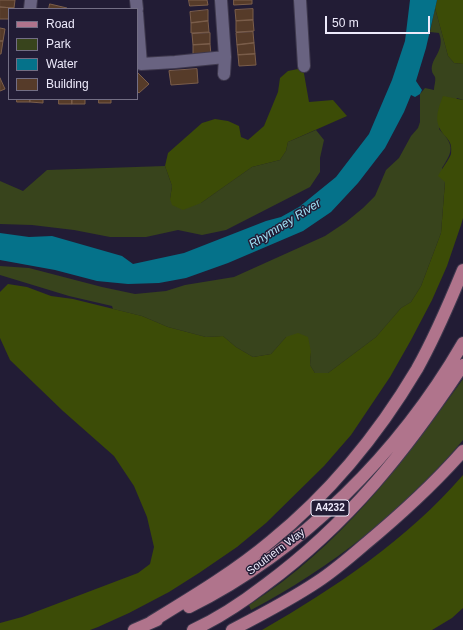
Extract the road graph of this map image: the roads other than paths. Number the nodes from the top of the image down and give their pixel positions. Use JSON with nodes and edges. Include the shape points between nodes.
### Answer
{"nodes":[{"id":1,"x":221,"y":0,"type":"edge"},
{"id":2,"x":300,"y":0,"type":"edge"},
{"id":3,"x":138,"y":26,"type":"edge"},
{"id":4,"x":225,"y":57,"type":"junction"},
{"id":5,"x":304,"y":66,"type":"dead end"},
{"id":6,"x":224,"y":74,"type":"dead end"},
{"id":7,"x":463,"y":270,"type":"edge"},
{"id":8,"x":463,"y":343,"type":"edge"},
{"id":9,"x":463,"y":365,"type":"edge"},
{"id":10,"x":463,"y":451,"type":"edge"},
{"id":11,"x":151,"y":622,"type":"junction"},
{"id":12,"x":134,"y":630,"type":"edge"},
{"id":13,"x":193,"y":630,"type":"edge"},
{"id":14,"x":232,"y":630,"type":"edge"}],
"edges":[{"from":1,"to":4,"type":"street"},
{"from":2,"to":5,"type":"street"},
{"from":3,"to":4,"type":"street","via":[[141,64]]},
{"from":4,"to":6,"type":"street"},
{"from":7,"to":11,"type":"main road","via":[[434,337],[416,369],[374,433],[354,458],[310,506],[270,542],[213,584]]},
{"from":8,"to":11,"type":"main road","name":"Southern Way","number":"A4232","via":[[406,427],[352,488],[309,527],[219,593]]},
{"from":9,"to":13,"type":"main road","name":"Southern Way","number":"A4232","via":[[416,433],[358,503],[288,568],[248,598]]},
{"from":10,"to":14,"type":"main road","via":[[408,507],[341,564],[269,612]]},
{"from":11,"to":12,"type":"main road","name":"Southern Way","number":"A4232"}]}
